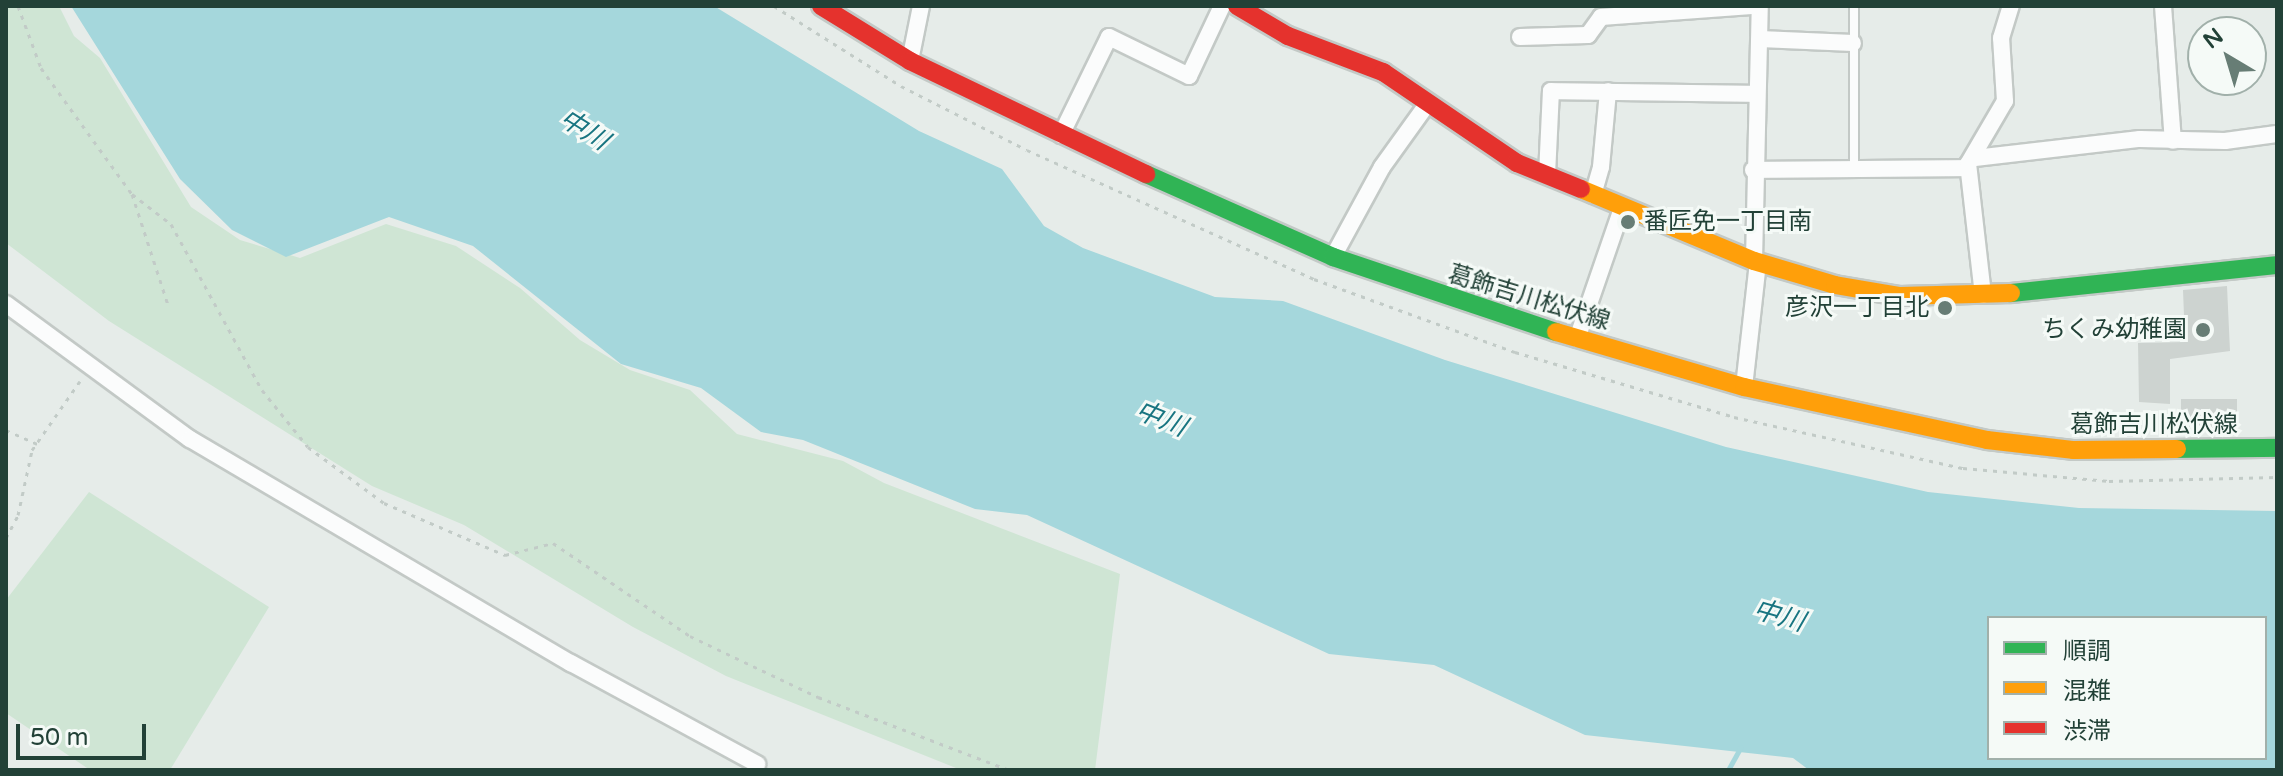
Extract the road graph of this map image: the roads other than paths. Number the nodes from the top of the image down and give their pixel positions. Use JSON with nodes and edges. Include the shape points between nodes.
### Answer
{"nodes":[{"id":1,"x":821,"y":6,"type":"edge"},
{"id":2,"x":921,"y":6,"type":"edge"},
{"id":3,"x":1222,"y":6,"type":"edge"},
{"id":4,"x":1237,"y":6,"type":"edge"},
{"id":5,"x":1752,"y":6,"type":"edge"},
{"id":6,"x":1760,"y":6,"type":"edge"},
{"id":7,"x":1854,"y":6,"type":"edge"},
{"id":8,"x":2011,"y":6,"type":"edge"},
{"id":9,"x":2163,"y":6,"type":"edge"},
{"id":10,"x":1640,"y":10,"type":"edge"},
{"id":11,"x":1520,"y":37,"type":"dead end"},
{"id":12,"x":1760,"y":39,"type":"junction"},
{"id":13,"x":1853,"y":43,"type":"junction"},
{"id":14,"x":910,"y":61,"type":"junction"},
{"id":15,"x":1608,"y":91,"type":"junction"},
{"id":16,"x":1757,"y":94,"type":"junction"},
{"id":17,"x":1428,"y":103,"type":"junction"},
{"id":18,"x":2277,"y":134,"type":"edge"},
{"id":19,"x":1061,"y":135,"type":"junction"},
{"id":20,"x":2173,"y":141,"type":"junction"},
{"id":21,"x":1972,"y":163,"type":"junction"},
{"id":22,"x":1753,"y":170,"type":"junction"},
{"id":23,"x":1854,"y":172,"type":"junction"},
{"id":24,"x":1547,"y":175,"type":"junction"},
{"id":25,"x":1593,"y":195,"type":"junction"},
{"id":26,"x":1622,"y":208,"type":"junction"},
{"id":27,"x":1333,"y":257,"type":"junction"},
{"id":28,"x":1756,"y":262,"type":"junction"},
{"id":29,"x":2277,"y":265,"type":"edge"},
{"id":30,"x":1983,"y":295,"type":"junction"},
{"id":31,"x":6,"y":304,"type":"edge"},
{"id":32,"x":1577,"y":339,"type":"junction"},
{"id":33,"x":1744,"y":387,"type":"junction"},
{"id":34,"x":2277,"y":448,"type":"edge"},
{"id":35,"x":757,"y":764,"type":"dead end"}],
"edges":[{"from":1,"to":14,"type":"main road","name":"葛飾吉川松伏線"},
{"from":2,"to":14,"type":"street"},
{"from":3,"to":19,"type":"street","via":[[1189,76],[1109,37]]},
{"from":4,"to":17,"type":"main road","via":[[1288,36],[1383,72]]},
{"from":5,"to":10,"type":"street"},
{"from":6,"to":12,"type":"street"},
{"from":7,"to":13,"type":"lane"},
{"from":8,"to":21,"type":"street","via":[[2001,38],[2005,101]]},
{"from":9,"to":20,"type":"street"},
{"from":10,"to":11,"type":"street","via":[[1601,17],[1588,35]]},
{"from":12,"to":13,"type":"street"},
{"from":12,"to":16,"type":"street"},
{"from":13,"to":23,"type":"lane"},
{"from":14,"to":19,"type":"main road","name":"葛飾吉川松伏線"},
{"from":15,"to":16,"type":"street"},
{"from":15,"to":24,"type":"street","via":[[1551,91]]},
{"from":15,"to":25,"type":"street"},
{"from":16,"to":22,"type":"street"},
{"from":17,"to":24,"type":"main road","via":[[1491,148]]},
{"from":17,"to":27,"type":"street","via":[[1382,167]]},
{"from":18,"to":20,"type":"street"},
{"from":19,"to":27,"type":"main road","name":"葛飾吉川松伏線"},
{"from":20,"to":21,"type":"street","via":[[2140,139]]},
{"from":21,"to":23,"type":"street"},
{"from":21,"to":30,"type":"street"},
{"from":22,"to":23,"type":"street"},
{"from":22,"to":28,"type":"street"},
{"from":24,"to":25,"type":"main road"},
{"from":25,"to":26,"type":"main road"},
{"from":26,"to":28,"type":"main road"},
{"from":26,"to":32,"type":"street"},
{"from":27,"to":32,"type":"main road","name":"葛飾吉川松伏線"},
{"from":28,"to":30,"type":"main road","via":[[1873,293]]},
{"from":28,"to":33,"type":"street"},
{"from":29,"to":30,"type":"main road"},
{"from":31,"to":35,"type":"street","via":[[178,431],[325,521]]},
{"from":32,"to":33,"type":"main road","name":"葛飾吉川松伏線"},
{"from":33,"to":34,"type":"main road","name":"葛飾吉川松伏線","via":[[1987,440],[2074,450]]}]}
